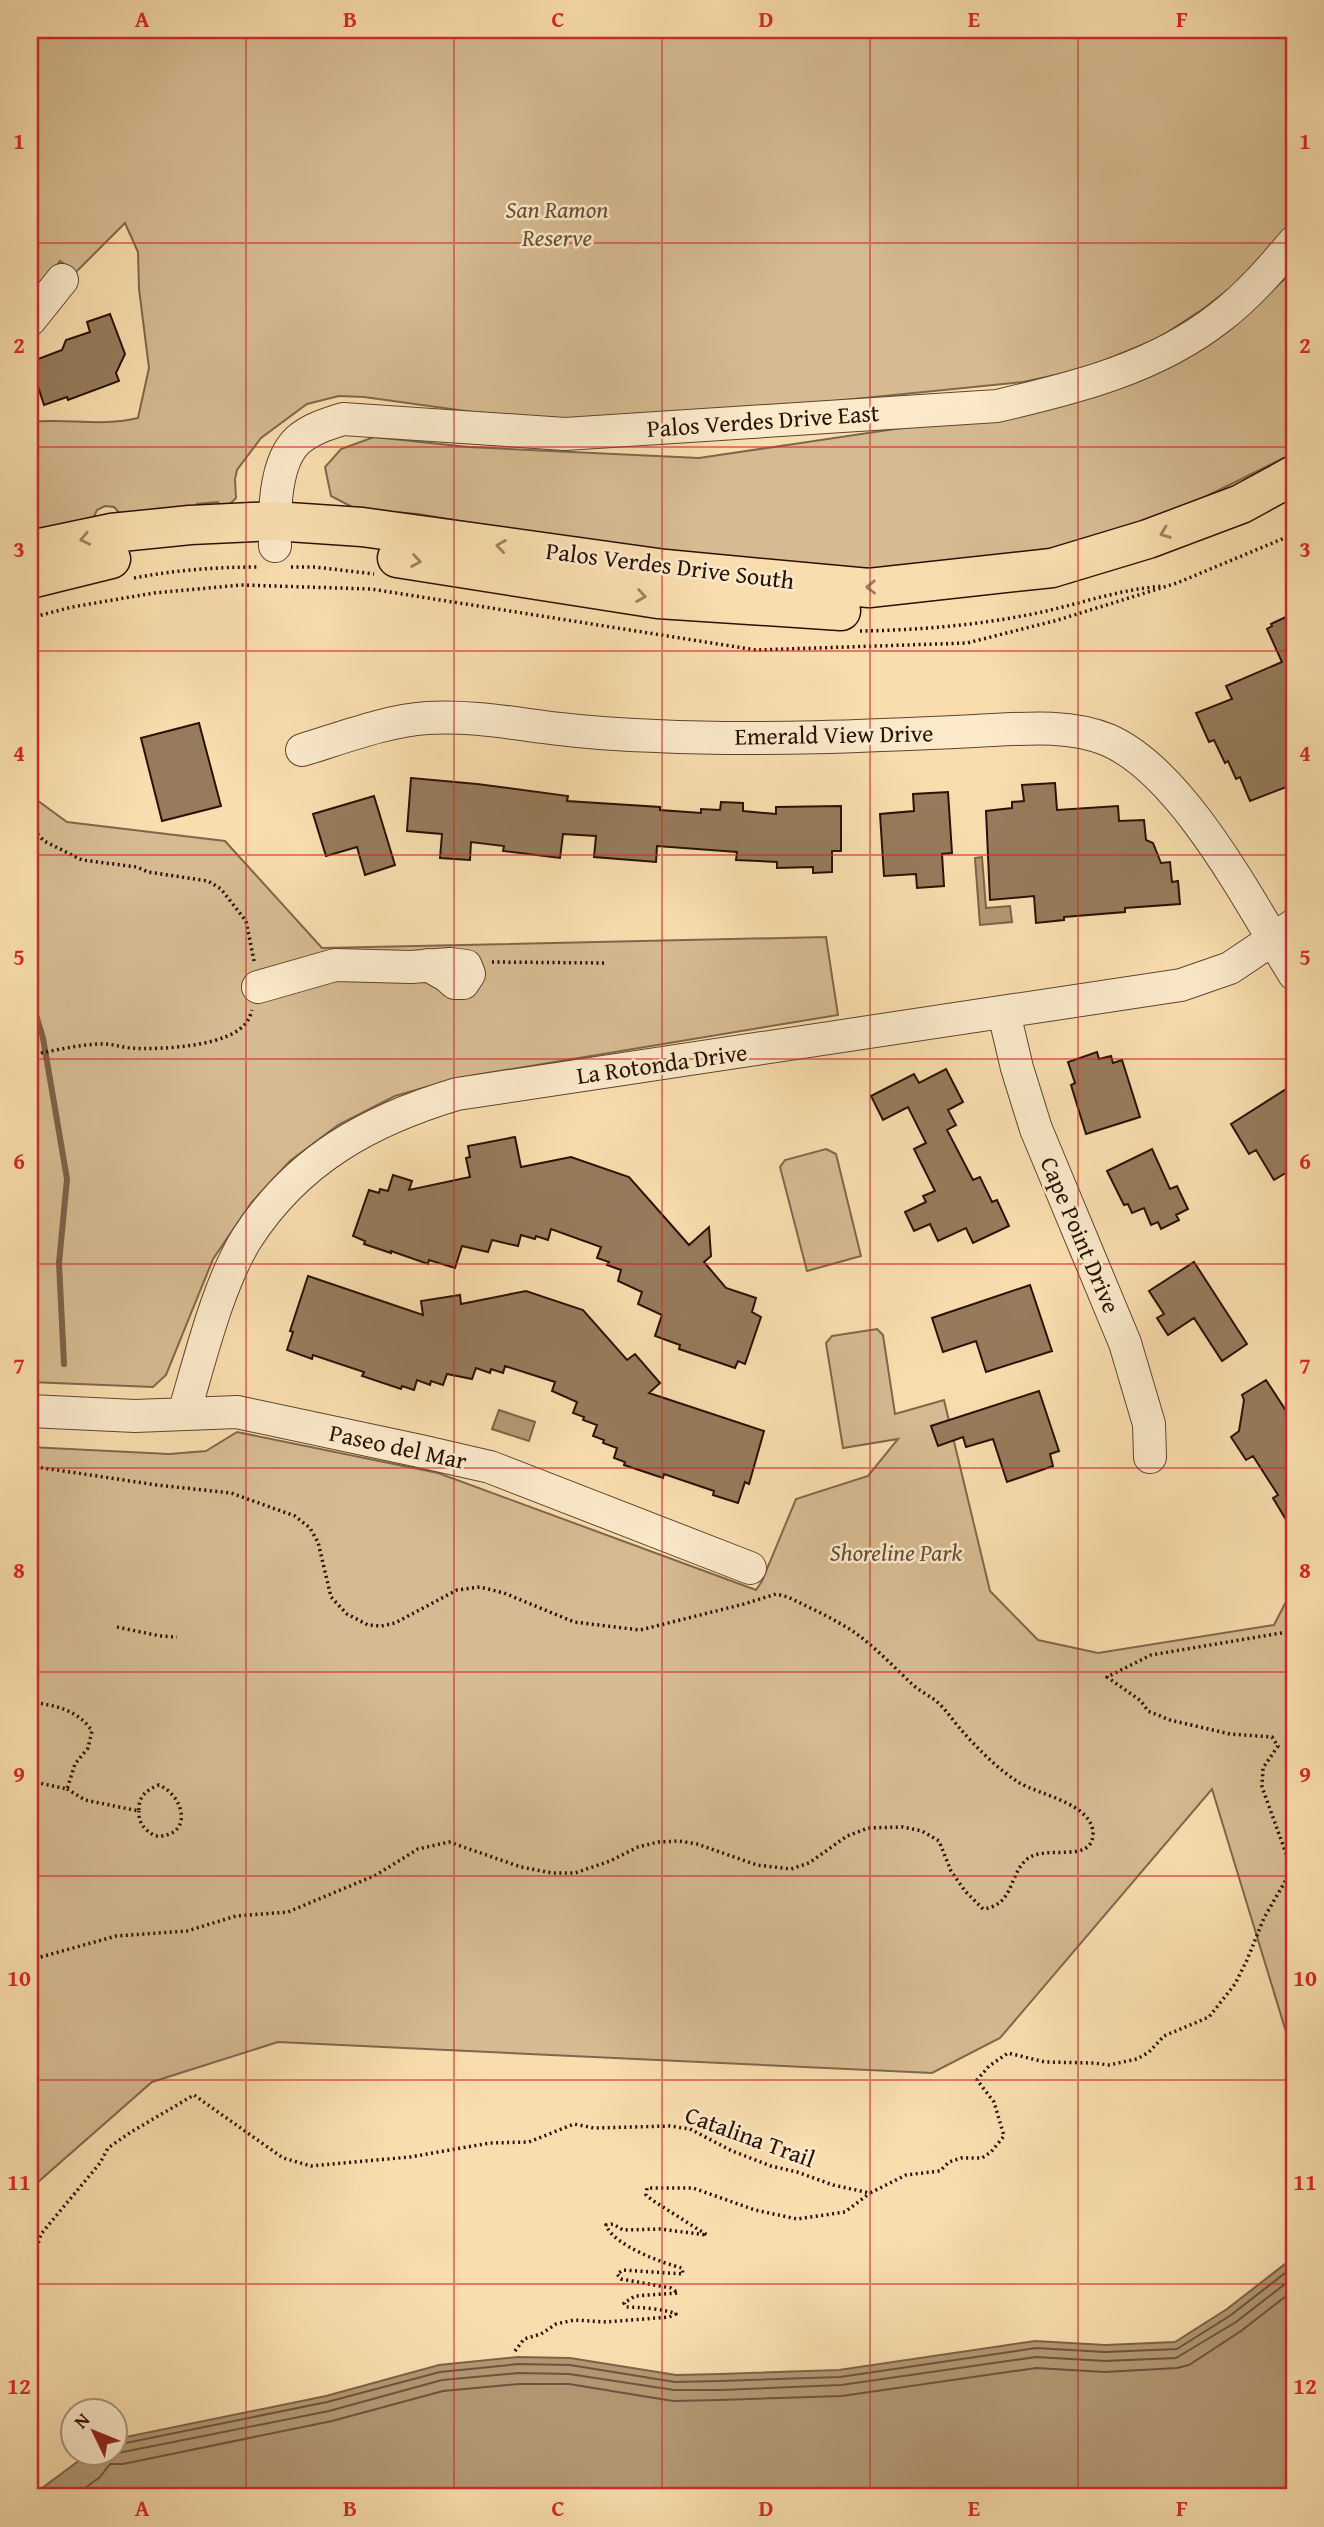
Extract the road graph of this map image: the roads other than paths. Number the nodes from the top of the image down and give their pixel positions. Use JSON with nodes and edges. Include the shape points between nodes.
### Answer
{"nodes":[{"id":1,"x":1294,"y":242,"type":"edge"},
{"id":2,"x":62,"y":280,"type":"dead end"},
{"id":3,"x":30,"y":320,"type":"edge"},
{"id":4,"x":1294,"y":475,"type":"edge"},
{"id":5,"x":1294,"y":503,"type":"edge"},
{"id":6,"x":275,"y":534,"type":"junction"},
{"id":7,"x":30,"y":550,"type":"edge"},
{"id":8,"x":30,"y":579,"type":"edge"},
{"id":9,"x":302,"y":750,"type":"dead end"},
{"id":10,"x":1284,"y":933,"type":"edge"},
{"id":11,"x":466,"y":966,"type":"road end"},
{"id":12,"x":1294,"y":974,"type":"edge"},
{"id":13,"x":258,"y":987,"type":"road end"},
{"id":14,"x":1004,"y":1013,"type":"junction"},
{"id":15,"x":30,"y":1411,"type":"edge"},
{"id":16,"x":184,"y":1413,"type":"junction"},
{"id":17,"x":1150,"y":1457,"type":"dead end"},
{"id":18,"x":750,"y":1568,"type":"dead end"}],
"edges":[{"from":1,"to":6,"type":"street","name":"Palos Verdes Drive East","via":[[1257,285],[1180,344],[1145,362],[1066,390],[997,406],[565,434],[343,419],[306,434],[288,453],[280,476]]},
{"from":2,"to":3,"type":"street"},
{"from":4,"to":6,"type":"main road","name":"Palos Verdes Drive South","one_way":true,"via":[[1241,504],[1052,568],[869,588],[665,569],[362,527]]},
{"from":6,"to":5,"type":"main road","name":"Palos Verdes Drive South","one_way":true,"via":[[658,598],[870,613],[1059,589],[1156,563]]},
{"from":6,"to":7,"type":"main road","name":"Palos Verdes Drive South","one_way":true,"via":[[190,525],[111,533]]},
{"from":6,"to":8,"type":"main road","name":"Palos Verdes Drive South","via":[[124,556]]},
{"from":9,"to":10,"type":"street","name":"Emerald View Drive","via":[[423,718],[463,717],[655,736],[820,739],[1056,729],[1083,732],[1108,740],[1147,765]]},
{"from":10,"to":12,"type":"street","name":"Emerald View Drive"},
{"from":10,"to":14,"type":"street","name":"La Rotonda Drive","via":[[1230,968],[1181,985]]},
{"from":11,"to":13,"type":"street","via":[[335,965]]},
{"from":14,"to":16,"type":"street","name":"La Rotonda Drive","via":[[457,1094],[377,1122],[292,1182],[247,1238],[210,1326]]},
{"from":14,"to":17,"type":"street","name":"Cape Point Drive","via":[[1036,1129],[1125,1343],[1149,1424]]},
{"from":15,"to":16,"type":"street","name":"Paseo del Mar","via":[[135,1416]]},
{"from":16,"to":18,"type":"street","name":"Paseo del Mar","via":[[237,1412],[490,1468]]}]}
